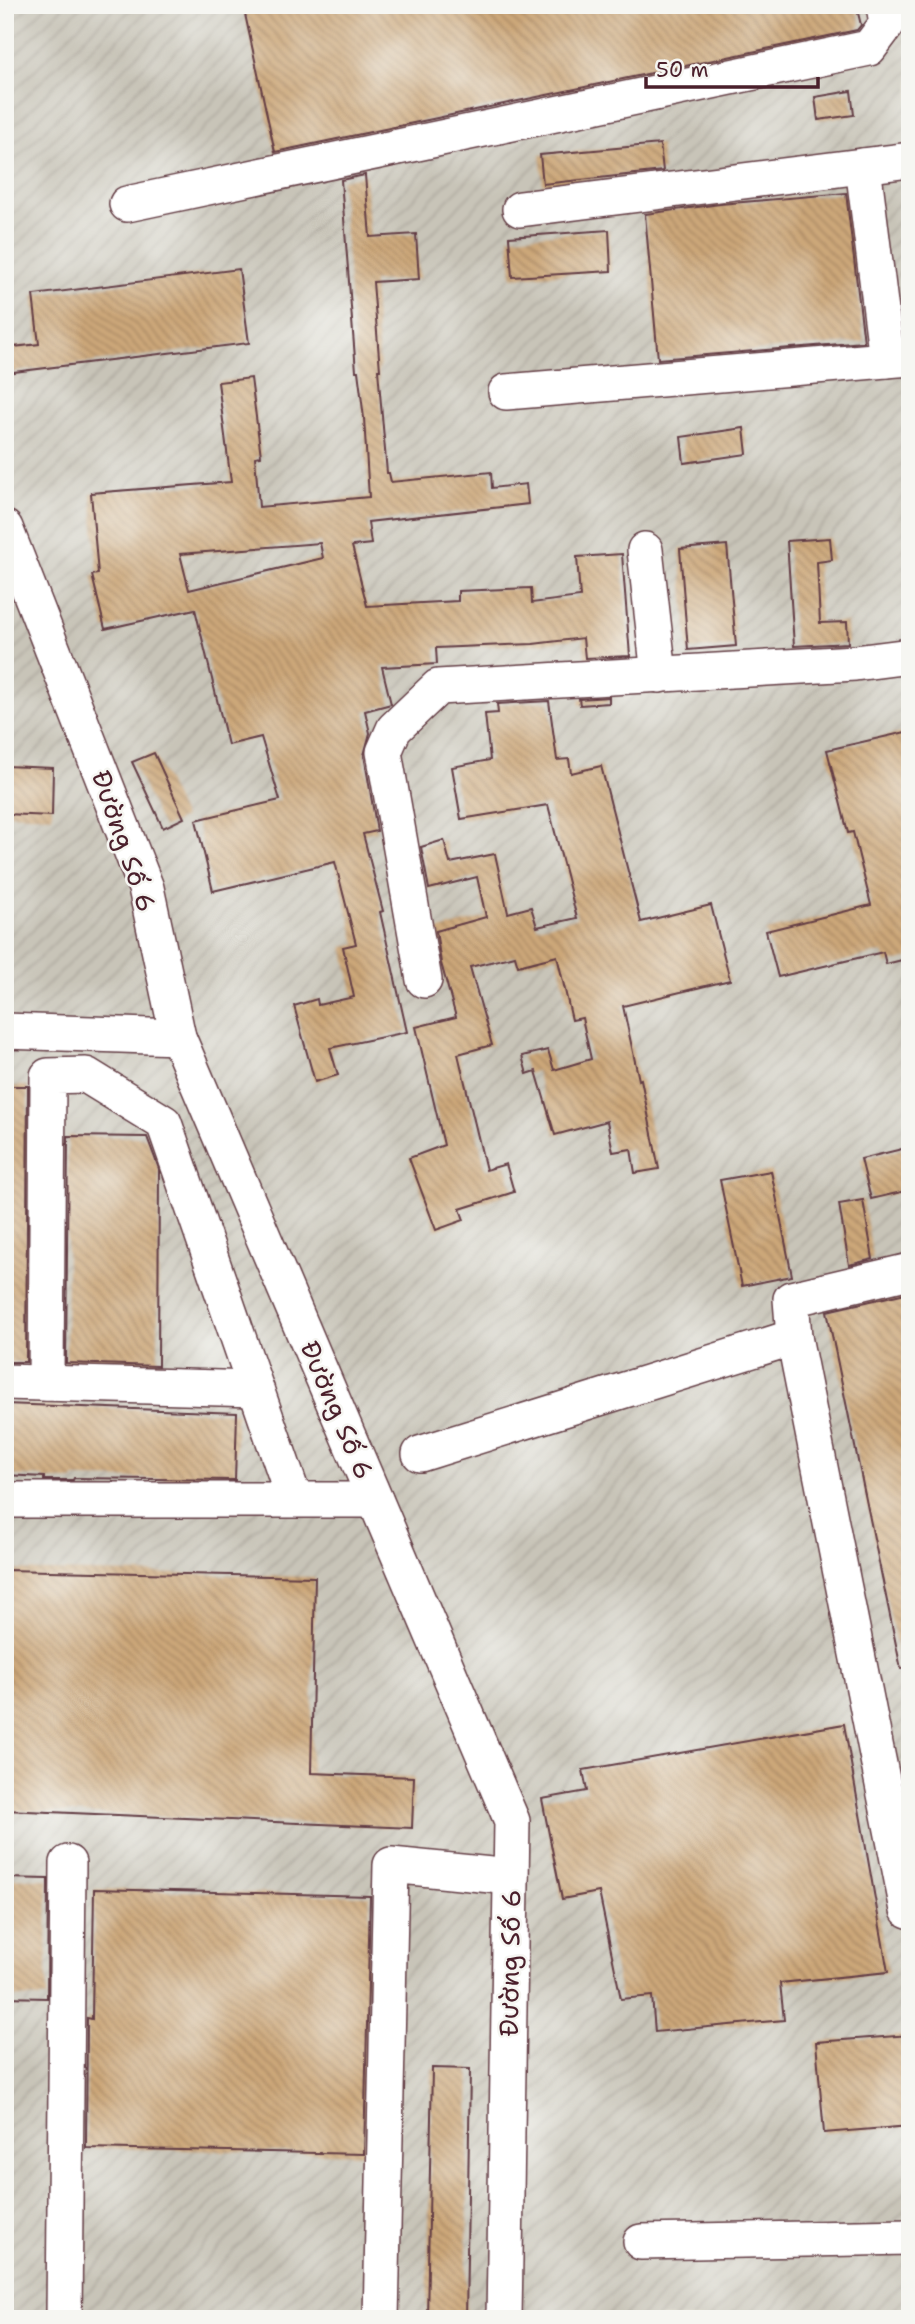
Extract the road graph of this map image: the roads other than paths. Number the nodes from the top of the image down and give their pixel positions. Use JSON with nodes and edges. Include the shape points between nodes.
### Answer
{"nodes":[{"id":1,"x":884,"y":5,"type":"edge"},
{"id":2,"x":910,"y":160,"type":"edge"},
{"id":3,"x":863,"y":166,"type":"junction"},
{"id":4,"x":127,"y":204,"type":"dead end"},
{"id":5,"x":520,"y":209,"type":"dead end"},
{"id":6,"x":899,"y":359,"type":"edge"},
{"id":7,"x":506,"y":392,"type":"dead end"},
{"id":8,"x":5,"y":528,"type":"edge"},
{"id":9,"x":645,"y":550,"type":"dead end"},
{"id":10,"x":910,"y":656,"type":"edge"},
{"id":11,"x":659,"y":674,"type":"junction"},
{"id":12,"x":424,"y":980,"type":"dead end"},
{"id":13,"x":5,"y":1031,"type":"edge"},
{"id":14,"x":178,"y":1037,"type":"junction"},
{"id":15,"x":910,"y":1271,"type":"edge"},
{"id":16,"x":794,"y":1337,"type":"junction"},
{"id":17,"x":5,"y":1382,"type":"edge"},
{"id":18,"x":46,"y":1383,"type":"junction"},
{"id":19,"x":256,"y":1390,"type":"junction"},
{"id":20,"x":420,"y":1454,"type":"dead end"},
{"id":21,"x":294,"y":1499,"type":"junction"},
{"id":22,"x":5,"y":1500,"type":"edge"},
{"id":23,"x":375,"y":1500,"type":"junction"},
{"id":24,"x":68,"y":1863,"type":"dead end"},
{"id":25,"x":511,"y":1877,"type":"junction"},
{"id":26,"x":908,"y":1910,"type":"dead end"},
{"id":27,"x":910,"y":2237,"type":"edge"},
{"id":28,"x":641,"y":2242,"type":"dead end"},
{"id":29,"x":64,"y":2319,"type":"edge"},
{"id":30,"x":381,"y":2319,"type":"edge"},
{"id":31,"x":504,"y":2319,"type":"edge"}],
"edges":[{"from":1,"to":4,"type":"street","via":[[887,24],[869,48]]},
{"from":2,"to":3,"type":"street"},
{"from":3,"to":5,"type":"street"},
{"from":3,"to":6,"type":"street"},
{"from":6,"to":7,"type":"street"},
{"from":8,"to":14,"type":"street","name":"Đường Số 6","via":[[146,888]]},
{"from":9,"to":11,"type":"street"},
{"from":10,"to":11,"type":"street"},
{"from":11,"to":12,"type":"street","via":[[438,687],[394,729],[384,752]]},
{"from":13,"to":14,"type":"street"},
{"from":14,"to":23,"type":"street","name":"Đường Số 6"},
{"from":15,"to":16,"type":"street","via":[[791,1299]]},
{"from":16,"to":20,"type":"street"},
{"from":16,"to":26,"type":"street"},
{"from":17,"to":18,"type":"street"},
{"from":18,"to":19,"type":"street"},
{"from":18,"to":19,"type":"street","via":[[48,1076],[86,1075],[164,1123]]},
{"from":19,"to":21,"type":"street"},
{"from":21,"to":22,"type":"street"},
{"from":21,"to":23,"type":"street"},
{"from":23,"to":25,"type":"street","name":"Đường Số 6","via":[[512,1821]]},
{"from":24,"to":29,"type":"street"},
{"from":25,"to":30,"type":"street","via":[[391,1866]]},
{"from":25,"to":31,"type":"street","name":"Đường Số 6"},
{"from":27,"to":28,"type":"street"}]}
